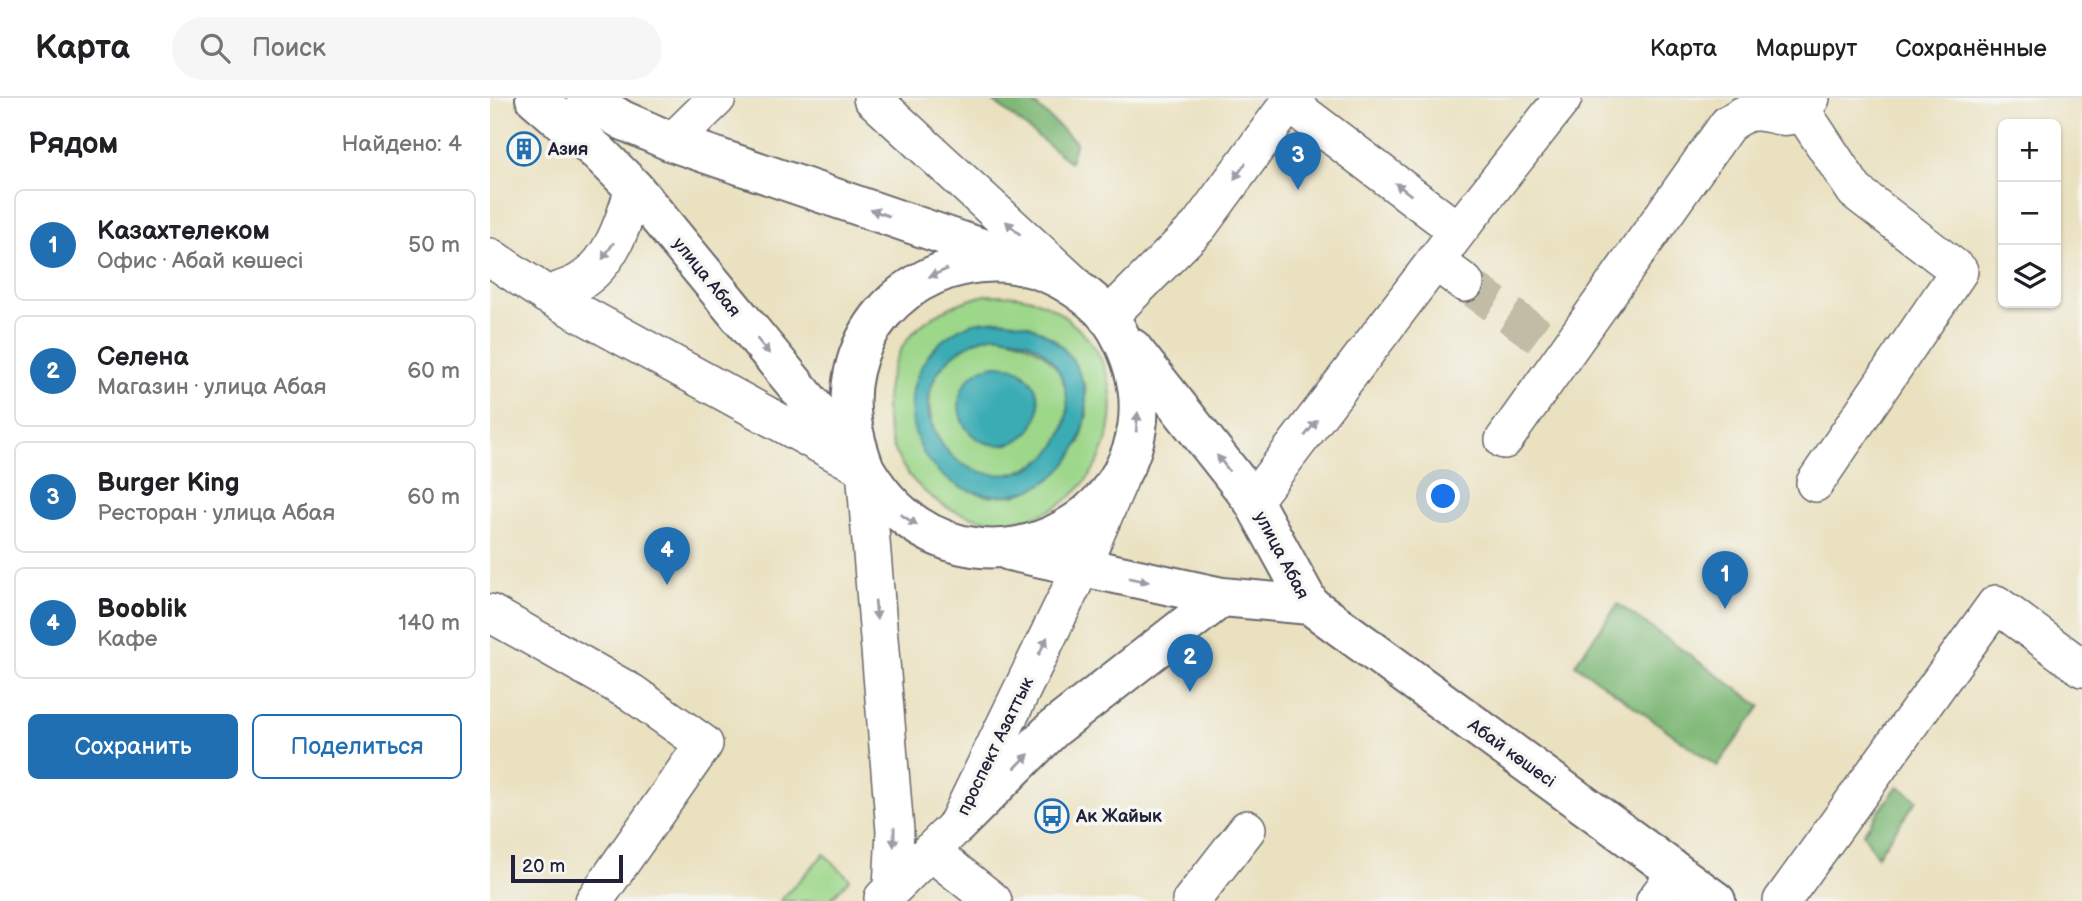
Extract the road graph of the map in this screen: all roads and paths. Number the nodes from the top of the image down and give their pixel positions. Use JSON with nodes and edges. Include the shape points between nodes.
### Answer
{"nodes":[{"id":1,"x":535,"y":98,"type":"edge"},
{"id":2,"x":586,"y":98,"type":"edge"},
{"id":3,"x":718,"y":98,"type":"edge"},
{"id":4,"x":872,"y":98,"type":"edge"},
{"id":5,"x":1563,"y":98,"type":"edge"},
{"id":6,"x":1807,"y":105,"type":"edge"},
{"id":7,"x":1725,"y":111,"type":"edge"},
{"id":8,"x":672,"y":142,"type":"junction"},
{"id":9,"x":634,"y":188,"type":"junction"},
{"id":10,"x":1458,"y":231,"type":"junction"},
{"id":11,"x":491,"y":260,"type":"edge"},
{"id":12,"x":1435,"y":261,"type":"junction"},
{"id":13,"x":1037,"y":267,"type":"junction"},
{"id":14,"x":1465,"y":283,"type":"tunnel mouth"},
{"id":15,"x":1082,"y":290,"type":"junction"},
{"id":16,"x":547,"y":295,"type":"junction"},
{"id":17,"x":1111,"y":323,"type":"junction"},
{"id":18,"x":1504,"y":440,"type":"dead end"},
{"id":19,"x":864,"y":469,"type":"junction"},
{"id":20,"x":1122,"y":472,"type":"junction"},
{"id":21,"x":1815,"y":483,"type":"dead end"},
{"id":22,"x":1253,"y":501,"type":"junction"},
{"id":23,"x":1001,"y":549,"type":"junction"},
{"id":24,"x":1081,"y":568,"type":"junction"},
{"id":25,"x":1222,"y":597,"type":"junction"},
{"id":26,"x":1310,"y":605,"type":"junction"},
{"id":27,"x":490,"y":613,"type":"edge"},
{"id":28,"x":2082,"y":668,"type":"edge"},
{"id":29,"x":1247,"y":830,"type":"dead end"},
{"id":30,"x":943,"y":838,"type":"junction"},
{"id":31,"x":1666,"y":887,"type":"edge"},
{"id":32,"x":886,"y":894,"type":"edge"},
{"id":33,"x":594,"y":901,"type":"edge"},
{"id":34,"x":993,"y":901,"type":"edge"},
{"id":35,"x":1191,"y":901,"type":"edge"},
{"id":36,"x":1716,"y":901,"type":"edge"},
{"id":37,"x":1782,"y":901,"type":"edge"}],
"edges":[{"from":1,"to":9,"type":"main road","name":"улица Абая"},
{"from":2,"to":8,"type":"main road","name":"улица Абая"},
{"from":3,"to":8,"type":"street"},
{"from":15,"to":4,"type":"street","one_way":true},
{"from":5,"to":10,"type":"street"},
{"from":6,"to":7,"type":"street","via":[[1779,118]]},
{"from":6,"to":21,"type":"street","via":[[1855,191],[1959,271]]},
{"from":7,"to":18,"type":"street","via":[[1553,345]]},
{"from":13,"to":8,"type":"main road","name":"улица Абая","one_way":true},
{"from":9,"to":16,"type":"street","one_way":true,"via":[[622,228],[604,257],[580,282]]},
{"from":9,"to":19,"type":"main road","name":"улица Абая","one_way":true},
{"from":10,"to":12,"type":"street"},
{"from":10,"to":17,"type":"street","one_way":true,"via":[[1289,103],[1199,226]]},
{"from":11,"to":16,"type":"street"},
{"from":12,"to":14,"type":"street"},
{"from":22,"to":12,"type":"street","one_way":true},
{"from":13,"to":15,"type":"main road","name":"улица Абая"},
{"from":13,"to":19,"type":"main road","name":"улица Абая","one_way":true,"via":[[1004,261],[970,262],[938,272],[884,311],[865,339],[851,393],[853,437]]},
{"from":15,"to":17,"type":"main road","name":"улица Абая"},
{"from":16,"to":19,"type":"street"},
{"from":20,"to":17,"type":"main road","name":"улица Абая","one_way":true,"via":[[1135,436],[1139,398],[1132,361]]},
{"from":22,"to":17,"type":"main road","name":"улица Абая","one_way":true},
{"from":19,"to":23,"type":"main road","name":"улица Абая","one_way":true,"via":[[880,495],[931,535],[965,546]]},
{"from":19,"to":32,"type":"street","name":"проспект Азаттык","one_way":true,"via":[[895,831]]},
{"from":20,"to":23,"type":"main road","name":"улица Абая","via":[[1101,502],[1072,527],[1038,542]]},
{"from":20,"to":24,"type":"street","name":"проспект Азаттык"},
{"from":22,"to":26,"type":"main road","name":"улица Абая"},
{"from":23,"to":24,"type":"main road","name":"улица Абая"},
{"from":24,"to":25,"type":"main road","name":"улица Абая","one_way":true},
{"from":30,"to":24,"type":"street","name":"проспект Азаттык","one_way":true},
{"from":25,"to":26,"type":"main road","name":"улица Абая"},
{"from":30,"to":25,"type":"main road","one_way":true,"via":[[1053,729]]},
{"from":26,"to":31,"type":"main road","name":"Абай көшесі"},
{"from":27,"to":33,"type":"street","via":[[632,693],[705,744]]},
{"from":28,"to":37,"type":"street","via":[[1996,604]]},
{"from":29,"to":35,"type":"street"},
{"from":30,"to":32,"type":"street","name":"проспект Азаттык"},
{"from":30,"to":34,"type":"street"},
{"from":31,"to":36,"type":"main road","name":"Абай көшесі"}]}
